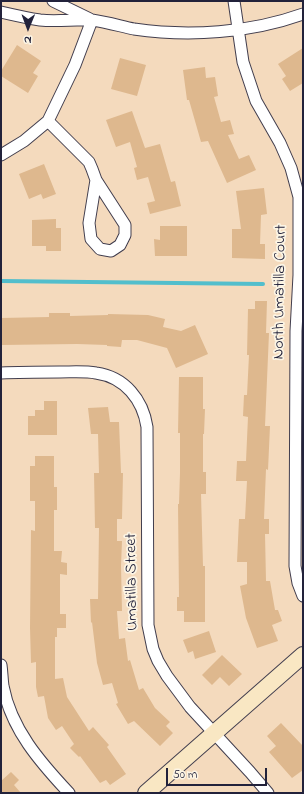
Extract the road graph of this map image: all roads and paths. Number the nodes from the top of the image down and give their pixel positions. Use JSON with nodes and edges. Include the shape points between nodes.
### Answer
{"nodes":[{"id":1,"x":53,"y":1,"type":"edge"},
{"id":2,"x":234,"y":1,"type":"edge"},
{"id":3,"x":1,"y":12,"type":"edge"},
{"id":4,"x":303,"y":14,"type":"edge"},
{"id":5,"x":92,"y":20,"type":"junction"},
{"id":6,"x":238,"y":30,"type":"junction"},
{"id":7,"x":48,"y":121,"type":"junction"},
{"id":8,"x":1,"y":155,"type":"edge"},
{"id":9,"x":96,"y":180,"type":"junction"},
{"id":10,"x":301,"y":196,"type":"edge"},
{"id":11,"x":1,"y":372,"type":"edge"},
{"id":12,"x":299,"y":374,"type":"edge"},
{"id":13,"x":303,"y":596,"type":"edge"},
{"id":14,"x":303,"y":655,"type":"edge"},
{"id":15,"x":1,"y":664,"type":"edge"},
{"id":16,"x":214,"y":732,"type":"junction"},
{"id":17,"x":69,"y":793,"type":"edge"},
{"id":18,"x":146,"y":793,"type":"edge"},
{"id":19,"x":268,"y":793,"type":"edge"}],
"edges":[{"from":1,"to":5,"type":"street"},
{"from":2,"to":6,"type":"street","name":"North Umatilla Court"},
{"from":3,"to":5,"type":"street","via":[[41,20]]},
{"from":4,"to":6,"type":"street"},
{"from":5,"to":6,"type":"street","via":[[164,32]]},
{"from":5,"to":7,"type":"street","via":[[75,65]]},
{"from":6,"to":10,"type":"street","name":"North Umatilla Court","via":[[242,62],[256,101],[280,143]]},
{"from":7,"to":8,"type":"street","via":[[24,141]]},
{"from":7,"to":9,"type":"street","via":[[89,162]]},
{"from":9,"to":9,"type":"street","via":[[89,222],[91,239],[100,250],[111,251],[120,245],[125,235],[125,225]]},
{"from":10,"to":12,"type":"street","name":"North Umatilla Court","via":[[296,331]]},
{"from":11,"to":16,"type":"street","name":"Umatilla Street","via":[[97,373],[113,378],[127,387],[138,400],[146,424],[150,637],[158,662],[167,676],[190,707]]},
{"from":12,"to":13,"type":"street","name":"North Umatilla Court","via":[[295,566]]},
{"from":14,"to":16,"type":"street"},
{"from":15,"to":17,"type":"street","via":[[7,701],[21,733],[42,764]]},
{"from":16,"to":18,"type":"street"},
{"from":16,"to":19,"type":"street","name":"Umatilla Street"}]}
